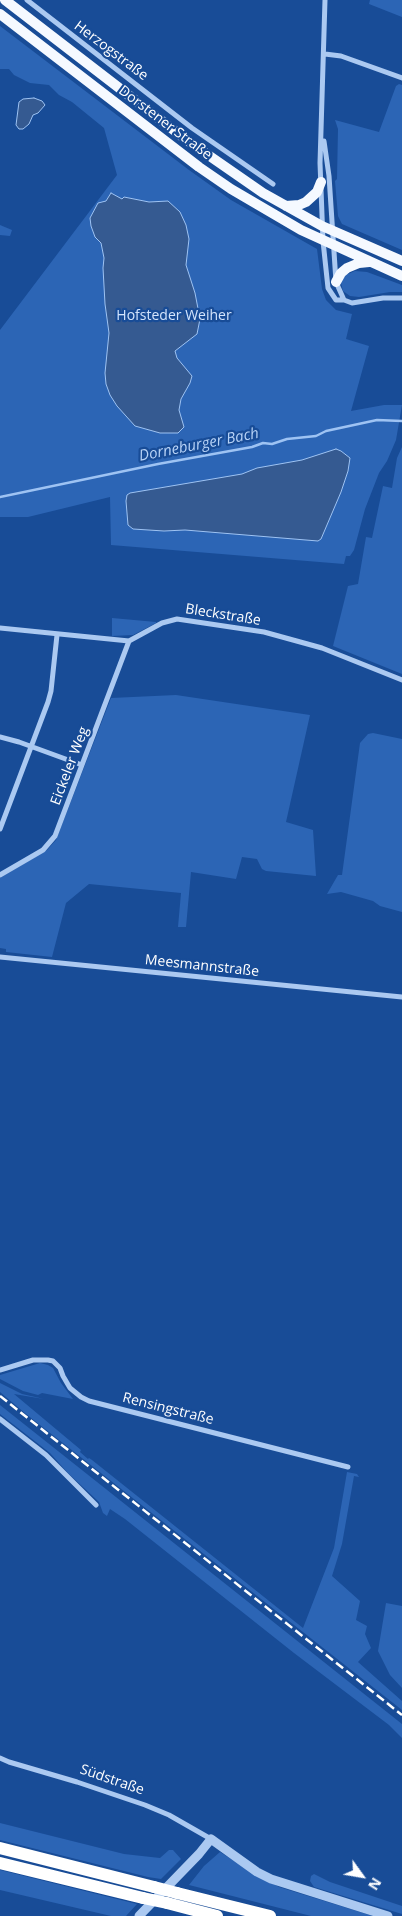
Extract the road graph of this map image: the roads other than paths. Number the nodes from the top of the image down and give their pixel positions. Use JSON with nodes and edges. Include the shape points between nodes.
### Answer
{"nodes":[{"id":1,"x":5,"y":0,"type":"edge"},
{"id":2,"x":27,"y":0,"type":"edge"},
{"id":3,"x":326,"y":0,"type":"edge"},
{"id":4,"x":0,"y":14,"type":"edge"},
{"id":5,"x":325,"y":54,"type":"junction"},
{"id":6,"x":402,"y":78,"type":"edge"},
{"id":7,"x":322,"y":131,"type":"junction"},
{"id":8,"x":321,"y":182,"type":"junction"},
{"id":9,"x":273,"y":184,"type":"dead end"},
{"id":10,"x":286,"y":206,"type":"junction"},
{"id":11,"x":322,"y":226,"type":"junction"},
{"id":12,"x":332,"y":231,"type":"junction"},
{"id":13,"x":323,"y":241,"type":"junction"},
{"id":14,"x":333,"y":246,"type":"junction"},
{"id":15,"x":402,"y":261,"type":"edge"},
{"id":16,"x":370,"y":262,"type":"junction"},
{"id":17,"x":402,"y":276,"type":"edge"},
{"id":18,"x":336,"y":282,"type":"junction"},
{"id":19,"x":402,"y":298,"type":"edge"},
{"id":20,"x":344,"y":300,"type":"junction"},
{"id":21,"x":0,"y":628,"type":"edge"},
{"id":22,"x":57,"y":635,"type":"junction"},
{"id":23,"x":130,"y":641,"type":"junction"},
{"id":24,"x":402,"y":680,"type":"edge"},
{"id":25,"x":0,"y":737,"type":"edge"},
{"id":26,"x":31,"y":746,"type":"junction"},
{"id":27,"x":82,"y":765,"type":"junction"},
{"id":28,"x":0,"y":829,"type":"edge"},
{"id":29,"x":0,"y":875,"type":"edge"},
{"id":30,"x":0,"y":957,"type":"edge"},
{"id":31,"x":402,"y":997,"type":"edge"},
{"id":32,"x":0,"y":1370,"type":"edge"},
{"id":33,"x":0,"y":1419,"type":"edge"},
{"id":34,"x":348,"y":1467,"type":"dead end"},
{"id":35,"x":96,"y":1505,"type":"dead end"},
{"id":36,"x":0,"y":1758,"type":"edge"},
{"id":37,"x":211,"y":1839,"type":"junction"},
{"id":38,"x":0,"y":1848,"type":"edge"},
{"id":39,"x":0,"y":1863,"type":"edge"},
{"id":40,"x":139,"y":1916,"type":"edge"},
{"id":41,"x":216,"y":1916,"type":"edge"},
{"id":42,"x":270,"y":1916,"type":"edge"},
{"id":43,"x":388,"y":1916,"type":"edge"}],
"edges":[{"from":1,"to":10,"type":"main road","name":"Dorstener Straße","via":[[188,141]]},
{"from":2,"to":9,"type":"street","name":"Herzogstraße","via":[[208,140]]},
{"from":3,"to":5,"type":"street"},
{"from":4,"to":13,"type":"main road","name":"Dorstener Straße","via":[[199,167],[268,212]]},
{"from":5,"to":6,"type":"street","via":[[341,56]]},
{"from":5,"to":7,"type":"street"},
{"from":7,"to":8,"type":"street"},
{"from":7,"to":12,"type":"street"},
{"from":8,"to":10,"type":"main road","via":[[317,192],[306,202]]},
{"from":8,"to":11,"type":"street"},
{"from":10,"to":11,"type":"main road","name":"Dorstener Straße"},
{"from":11,"to":12,"type":"main road","name":"Dorstener Straße"},
{"from":11,"to":13,"type":"street"},
{"from":12,"to":14,"type":"street"},
{"from":12,"to":15,"type":"main road","name":"Dorstener Straße"},
{"from":13,"to":14,"type":"main road","name":"Dorstener Straße"},
{"from":13,"to":20,"type":"street","via":[[328,288],[336,300]]},
{"from":14,"to":16,"type":"main road","name":"Dorstener Straße"},
{"from":14,"to":18,"type":"street"},
{"from":16,"to":17,"type":"main road","name":"Dorstener Straße"},
{"from":16,"to":18,"type":"main road","via":[[346,268]]},
{"from":18,"to":20,"type":"street"},
{"from":19,"to":20,"type":"street","via":[[356,303]]},
{"from":21,"to":22,"type":"street"},
{"from":22,"to":23,"type":"street"},
{"from":22,"to":26,"type":"street","via":[[51,691]]},
{"from":23,"to":24,"type":"street","name":"Bleckstraße","via":[[177,619],[256,630],[326,649]]},
{"from":23,"to":27,"type":"street","name":"Eickeler Weg"},
{"from":25,"to":26,"type":"street"},
{"from":26,"to":27,"type":"street"},
{"from":26,"to":28,"type":"street"},
{"from":27,"to":29,"type":"street","name":"Eickeler Weg","via":[[56,836],[44,850]]},
{"from":30,"to":31,"type":"street","name":"Meesmannstraße"},
{"from":32,"to":34,"type":"street","name":"Rensingstraße","via":[[34,1360],[48,1360],[60,1368],[70,1388],[89,1401]]},
{"from":33,"to":35,"type":"street","via":[[46,1455]]},
{"from":36,"to":37,"type":"street","name":"Südstraße","via":[[145,1805]]},
{"from":37,"to":40,"type":"street"},
{"from":37,"to":43,"type":"street","name":"Südstraße","via":[[271,1879]]},
{"from":38,"to":42,"type":"highway","bridge":true},
{"from":39,"to":41,"type":"highway","bridge":true}]}
